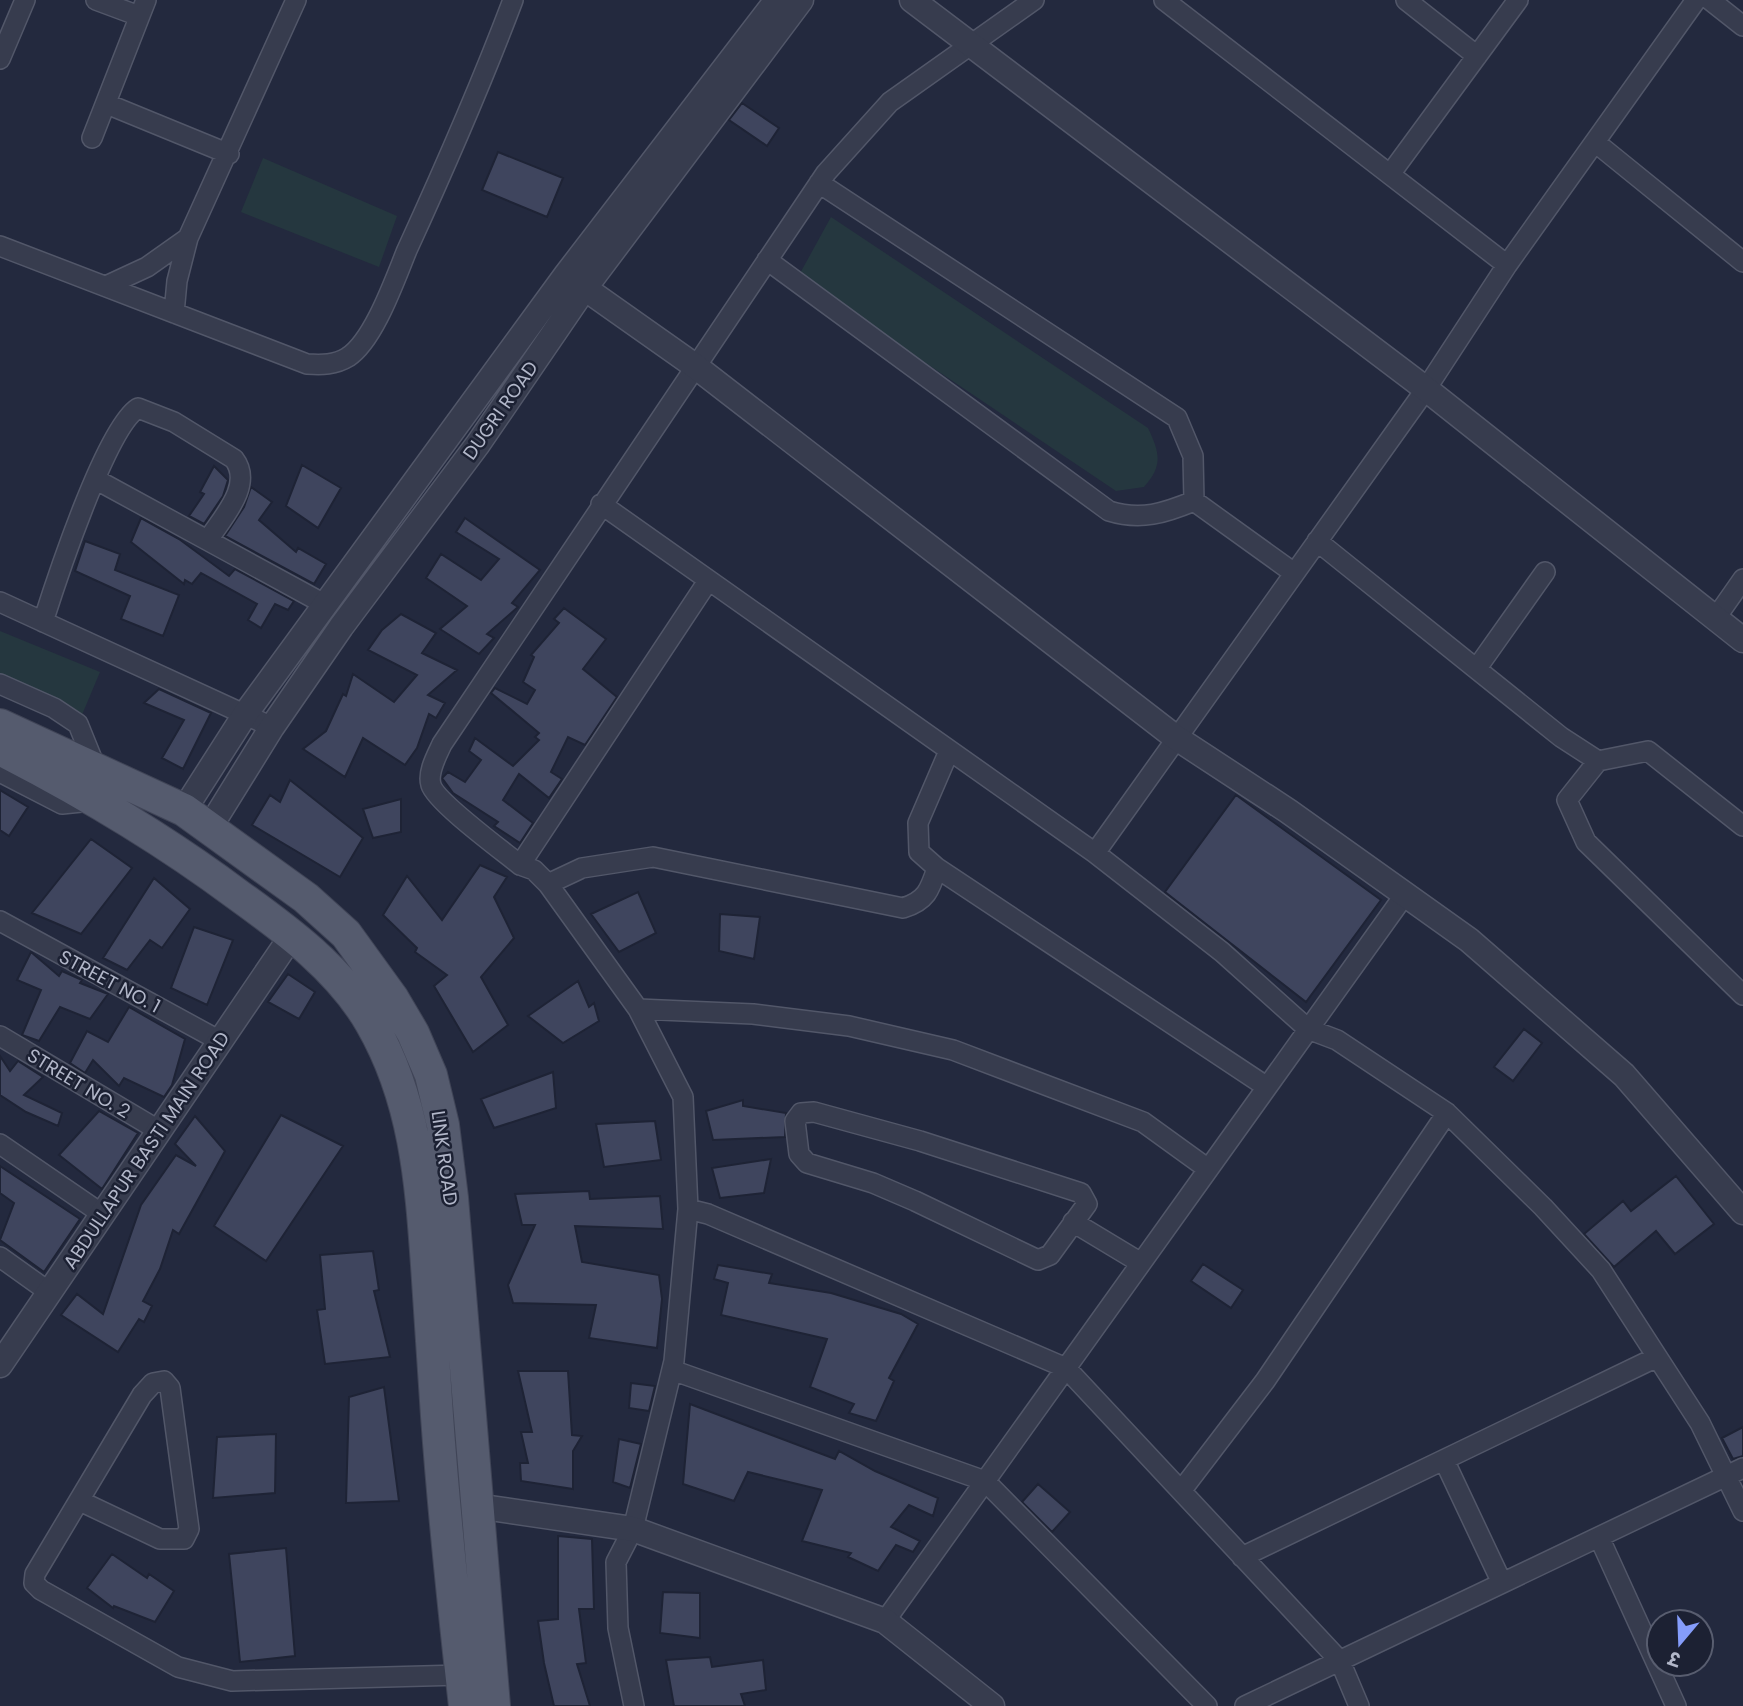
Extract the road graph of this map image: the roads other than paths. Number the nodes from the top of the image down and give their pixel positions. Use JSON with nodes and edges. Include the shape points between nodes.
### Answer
{"nodes":[{"id":1,"x":25,"y":0,"type":"edge"},
{"id":2,"x":96,"y":0,"type":"edge"},
{"id":3,"x":296,"y":0,"type":"edge"},
{"id":4,"x":513,"y":0,"type":"edge"},
{"id":5,"x":777,"y":0,"type":"edge"},
{"id":6,"x":801,"y":0,"type":"edge"},
{"id":7,"x":912,"y":0,"type":"edge"},
{"id":8,"x":1034,"y":0,"type":"edge"},
{"id":9,"x":1164,"y":0,"type":"edge"},
{"id":10,"x":1406,"y":0,"type":"edge"},
{"id":11,"x":1518,"y":0,"type":"edge"},
{"id":12,"x":1696,"y":0,"type":"edge"},
{"id":13,"x":1710,"y":0,"type":"edge"},
{"id":14,"x":142,"y":8,"type":"edge"},
{"id":15,"x":1743,"y":26,"type":"edge"},
{"id":16,"x":972,"y":43,"type":"junction"},
{"id":17,"x":1477,"y":56,"type":"junction"},
{"id":18,"x":0,"y":59,"type":"edge"},
{"id":19,"x":107,"y":104,"type":"junction"},
{"id":20,"x":92,"y":138,"type":"dead end"},
{"id":21,"x":1595,"y":142,"type":"junction"},
{"id":22,"x":229,"y":153,"type":"junction"},
{"id":23,"x":1391,"y":173,"type":"junction"},
{"id":24,"x":819,"y":183,"type":"junction"},
{"id":25,"x":188,"y":239,"type":"junction"},
{"id":26,"x":0,"y":246,"type":"edge"},
{"id":27,"x":767,"y":260,"type":"junction"},
{"id":28,"x":1743,"y":262,"type":"edge"},
{"id":29,"x":1507,"y":265,"type":"junction"},
{"id":30,"x":575,"y":282,"type":"junction"},
{"id":31,"x":106,"y":286,"type":"junction"},
{"id":32,"x":174,"y":313,"type":"junction"},
{"id":33,"x":695,"y":366,"type":"junction"},
{"id":34,"x":1426,"y":389,"type":"junction"},
{"id":35,"x":95,"y":479,"type":"junction"},
{"id":36,"x":1194,"y":501,"type":"junction"},
{"id":37,"x":601,"y":504,"type":"junction"},
{"id":38,"x":208,"y":540,"type":"junction"},
{"id":39,"x":1317,"y":541,"type":"junction"},
{"id":40,"x":1545,"y":572,"type":"dead end"},
{"id":41,"x":1294,"y":573,"type":"junction"},
{"id":42,"x":1743,"y":579,"type":"edge"},
{"id":43,"x":708,"y":581,"type":"junction"},
{"id":44,"x":0,"y":603,"type":"edge"},
{"id":45,"x":326,"y":606,"type":"junction"},
{"id":46,"x":1715,"y":619,"type":"junction"},
{"id":47,"x":43,"y":622,"type":"junction"},
{"id":48,"x":1743,"y":640,"type":"edge"},
{"id":49,"x":1477,"y":667,"type":"junction"},
{"id":50,"x":0,"y":684,"type":"edge"},
{"id":51,"x":246,"y":713,"type":"junction"},
{"id":52,"x":0,"y":725,"type":"edge"},
{"id":53,"x":272,"y":727,"type":"junction"},
{"id":54,"x":1175,"y":737,"type":"junction"},
{"id":55,"x":0,"y":749,"type":"edge"},
{"id":56,"x":949,"y":751,"type":"junction"},
{"id":57,"x":1598,"y":761,"type":"junction"},
{"id":58,"x":66,"y":770,"type":"junction"},
{"id":59,"x":0,"y":772,"type":"edge"},
{"id":60,"x":96,"y":785,"type":"junction"},
{"id":61,"x":197,"y":818,"type":"junction"},
{"id":62,"x":1743,"y":825,"type":"edge"},
{"id":63,"x":1095,"y":853,"type":"junction"},
{"id":64,"x":520,"y":865,"type":"junction"},
{"id":65,"x":937,"y":868,"type":"junction"},
{"id":66,"x":548,"y":884,"type":"junction"},
{"id":67,"x":1406,"y":893,"type":"junction"},
{"id":68,"x":0,"y":921,"type":"edge"},
{"id":69,"x":293,"y":934,"type":"junction"},
{"id":70,"x":1743,"y":995,"type":"edge"},
{"id":71,"x":638,"y":1009,"type":"junction"},
{"id":72,"x":1308,"y":1029,"type":"junction"},
{"id":73,"x":0,"y":1036,"type":"edge"},
{"id":74,"x":220,"y":1041,"type":"junction"},
{"id":75,"x":1267,"y":1087,"type":"junction"},
{"id":76,"x":1447,"y":1113,"type":"junction"},
{"id":77,"x":158,"y":1130,"type":"junction"},
{"id":78,"x":0,"y":1144,"type":"edge"},
{"id":79,"x":1208,"y":1169,"type":"junction"},
{"id":80,"x":688,"y":1209,"type":"junction"},
{"id":81,"x":1743,"y":1212,"type":"edge"},
{"id":82,"x":102,"y":1214,"type":"junction"},
{"id":83,"x":1073,"y":1222,"type":"junction"},
{"id":84,"x":0,"y":1257,"type":"edge"},
{"id":85,"x":1141,"y":1263,"type":"junction"},
{"id":86,"x":49,"y":1292,"type":"junction"},
{"id":87,"x":1657,"y":1357,"type":"junction"},
{"id":88,"x":0,"y":1365,"type":"edge"},
{"id":89,"x":1066,"y":1368,"type":"junction"},
{"id":90,"x":672,"y":1370,"type":"junction"},
{"id":91,"x":1445,"y":1462,"type":"junction"},
{"id":92,"x":1734,"y":1472,"type":"edge"},
{"id":93,"x":985,"y":1481,"type":"junction"},
{"id":94,"x":1181,"y":1491,"type":"junction"},
{"id":95,"x":80,"y":1501,"type":"junction"},
{"id":96,"x":476,"y":1506,"type":"junction"},
{"id":97,"x":1743,"y":1511,"type":"edge"},
{"id":98,"x":633,"y":1530,"type":"junction"},
{"id":99,"x":1599,"y":1537,"type":"junction"},
{"id":100,"x":1242,"y":1557,"type":"junction"},
{"id":101,"x":1502,"y":1583,"type":"junction"},
{"id":102,"x":885,"y":1621,"type":"junction"},
{"id":103,"x":1340,"y":1661,"type":"junction"},
{"id":104,"x":461,"y":1675,"type":"junction"},
{"id":105,"x":465,"y":1706,"type":"edge"},
{"id":106,"x":494,"y":1706,"type":"edge"},
{"id":107,"x":634,"y":1706,"type":"edge"},
{"id":108,"x":992,"y":1706,"type":"edge"},
{"id":109,"x":1207,"y":1706,"type":"edge"},
{"id":110,"x":1245,"y":1706,"type":"edge"},
{"id":111,"x":1359,"y":1706,"type":"edge"},
{"id":112,"x":1676,"y":1706,"type":"edge"}],
"edges":[{"from":1,"to":18,"type":"street"},
{"from":2,"to":14,"type":"street"},
{"from":3,"to":22,"type":"street"},
{"from":4,"to":32,"type":"street","via":[[477,97],[394,280],[367,336],[349,356],[328,365],[307,364]]},
{"from":5,"to":30,"type":"street","name":"DUGRI ROAD"},
{"from":6,"to":30,"type":"street","name":"DUGRI ROAD"},
{"from":7,"to":16,"type":"street"},
{"from":8,"to":16,"type":"street"},
{"from":9,"to":23,"type":"street"},
{"from":10,"to":17,"type":"street"},
{"from":11,"to":17,"type":"street"},
{"from":12,"to":21,"type":"street"},
{"from":13,"to":15,"type":"street"},
{"from":14,"to":19,"type":"street"},
{"from":16,"to":24,"type":"street","via":[[890,102]]},
{"from":16,"to":34,"type":"street"},
{"from":17,"to":23,"type":"street"},
{"from":19,"to":20,"type":"street"},
{"from":19,"to":22,"type":"street"},
{"from":21,"to":28,"type":"street"},
{"from":21,"to":29,"type":"street"},
{"from":22,"to":25,"type":"street"},
{"from":23,"to":29,"type":"street"},
{"from":24,"to":27,"type":"street"},
{"from":24,"to":36,"type":"street","via":[[1177,418],[1194,456]]},
{"from":25,"to":31,"type":"street","via":[[147,267]]},
{"from":25,"to":32,"type":"street"},
{"from":26,"to":31,"type":"street"},
{"from":27,"to":33,"type":"street"},
{"from":27,"to":36,"type":"street","via":[[1110,511],[1130,517],[1163,514]]},
{"from":29,"to":34,"type":"street"},
{"from":30,"to":33,"type":"street"},
{"from":30,"to":45,"type":"street","name":"DUGRI ROAD"},
{"from":30,"to":53,"type":"street","name":"DUGRI ROAD","via":[[478,444]]},
{"from":31,"to":32,"type":"street"},
{"from":33,"to":37,"type":"street"},
{"from":33,"to":54,"type":"street"},
{"from":34,"to":39,"type":"street"},
{"from":34,"to":46,"type":"street"},
{"from":35,"to":38,"type":"street"},
{"from":35,"to":38,"type":"street","via":[[134,410],[150,411],[174,422],[240,466],[237,494]]},
{"from":35,"to":47,"type":"street"},
{"from":36,"to":41,"type":"street"},
{"from":37,"to":43,"type":"street"},
{"from":37,"to":64,"type":"street","via":[[442,744],[430,773],[436,793]]},
{"from":38,"to":45,"type":"street"},
{"from":39,"to":41,"type":"street"},
{"from":39,"to":49,"type":"street"},
{"from":40,"to":49,"type":"street"},
{"from":41,"to":54,"type":"street"},
{"from":42,"to":46,"type":"street"},
{"from":43,"to":56,"type":"street"},
{"from":43,"to":64,"type":"street"},
{"from":44,"to":47,"type":"street"},
{"from":45,"to":51,"type":"street","name":"DUGRI ROAD"},
{"from":46,"to":48,"type":"street"},
{"from":47,"to":51,"type":"street"},
{"from":49,"to":57,"type":"street","via":[[1561,737]]},
{"from":50,"to":60,"type":"street","via":[[78,724]]},
{"from":51,"to":53,"type":"street"},
{"from":51,"to":61,"type":"street","name":"DUGRI ROAD"},
{"from":52,"to":58,"type":"main road"},
{"from":53,"to":61,"type":"street","name":"DUGRI ROAD"},
{"from":54,"to":63,"type":"street"},
{"from":54,"to":67,"type":"street"},
{"from":55,"to":58,"type":"main road"},
{"from":56,"to":63,"type":"street"},
{"from":56,"to":65,"type":"street","via":[[918,823],[919,852]]},
{"from":57,"to":62,"type":"street","via":[[1648,751]]},
{"from":57,"to":70,"type":"street","via":[[1567,800],[1586,842]]},
{"from":58,"to":60,"type":"main road"},
{"from":59,"to":60,"type":"street","via":[[62,804]]},
{"from":60,"to":61,"type":"main road","name":"LINK ROAD"},
{"from":60,"to":69,"type":"main road","name":"LINK ROAD","via":[[165,842]]},
{"from":61,"to":96,"type":"main road","name":"LINK ROAD","via":[[306,898],[346,934],[393,999],[431,1075],[452,1198]]},
{"from":63,"to":72,"type":"street","via":[[1223,952]]},
{"from":64,"to":66,"type":"street","via":[[534,870]]},
{"from":65,"to":66,"type":"street","via":[[929,893],[919,903],[903,908],[653,857],[582,867]]},
{"from":65,"to":75,"type":"street"},
{"from":66,"to":71,"type":"street"},
{"from":67,"to":72,"type":"street"},
{"from":67,"to":81,"type":"street","via":[[1469,940],[1624,1075]]},
{"from":68,"to":74,"type":"street","name":"STREET NO. 1"},
{"from":69,"to":74,"type":"street","name":"ABDULLAPUR BASTI MAIN ROAD"},
{"from":69,"to":104,"type":"main road","name":"LINK ROAD","via":[[340,979],[371,1022],[398,1077],[412,1124],[421,1181],[443,1508]]},
{"from":71,"to":79,"type":"street","via":[[753,1014],[836,1024],[953,1050],[1143,1122]]},
{"from":71,"to":80,"type":"street","via":[[683,1097]]},
{"from":72,"to":75,"type":"street"},
{"from":72,"to":76,"type":"street","via":[[1337,1040]]},
{"from":73,"to":77,"type":"street","name":"STREET NO. 2"},
{"from":74,"to":77,"type":"street","name":"ABDULLAPUR BASTI MAIN ROAD"},
{"from":75,"to":79,"type":"street"},
{"from":76,"to":87,"type":"street","via":[[1601,1270]]},
{"from":76,"to":94,"type":"street","via":[[1265,1381]]},
{"from":77,"to":82,"type":"street","name":"ABDULLAPUR BASTI MAIN ROAD"},
{"from":78,"to":82,"type":"street"},
{"from":79,"to":85,"type":"street"},
{"from":80,"to":89,"type":"street"},
{"from":80,"to":90,"type":"street"},
{"from":82,"to":86,"type":"street","name":"ABDULLAPUR BASTI MAIN ROAD"},
{"from":83,"to":83,"type":"street","via":[[1050,1255],[1038,1260],[915,1201],[807,1163],[799,1154],[795,1121],[801,1113],[826,1114],[1081,1193],[1087,1204]]},
{"from":83,"to":85,"type":"street"},
{"from":84,"to":86,"type":"street"},
{"from":85,"to":89,"type":"street"},
{"from":86,"to":88,"type":"street","name":"ABDULLAPUR BASTI MAIN ROAD"},
{"from":87,"to":91,"type":"street"},
{"from":87,"to":92,"type":"street"},
{"from":89,"to":93,"type":"street"},
{"from":89,"to":94,"type":"street"},
{"from":90,"to":93,"type":"street"},
{"from":90,"to":98,"type":"street"},
{"from":91,"to":100,"type":"street","via":[[1413,1473]]},
{"from":91,"to":101,"type":"street"},
{"from":92,"to":97,"type":"street"},
{"from":92,"to":99,"type":"street"},
{"from":93,"to":102,"type":"street"},
{"from":93,"to":109,"type":"street"},
{"from":94,"to":100,"type":"street"},
{"from":95,"to":95,"type":"street","via":[[148,1386],[168,1384],[189,1529],[184,1539],[160,1539]]},
{"from":95,"to":104,"type":"street","via":[[35,1574],[34,1583],[178,1667],[232,1681]]},
{"from":96,"to":98,"type":"street"},
{"from":96,"to":106,"type":"main road","name":"LINK ROAD"},
{"from":98,"to":102,"type":"street"},
{"from":98,"to":107,"type":"street","via":[[616,1562],[618,1628]]},
{"from":99,"to":101,"type":"street"},
{"from":99,"to":112,"type":"street"},
{"from":100,"to":103,"type":"street"},
{"from":101,"to":103,"type":"street"},
{"from":102,"to":108,"type":"street"},
{"from":103,"to":110,"type":"street"},
{"from":103,"to":111,"type":"street"},
{"from":104,"to":105,"type":"main road","name":"LINK ROAD"}]}
